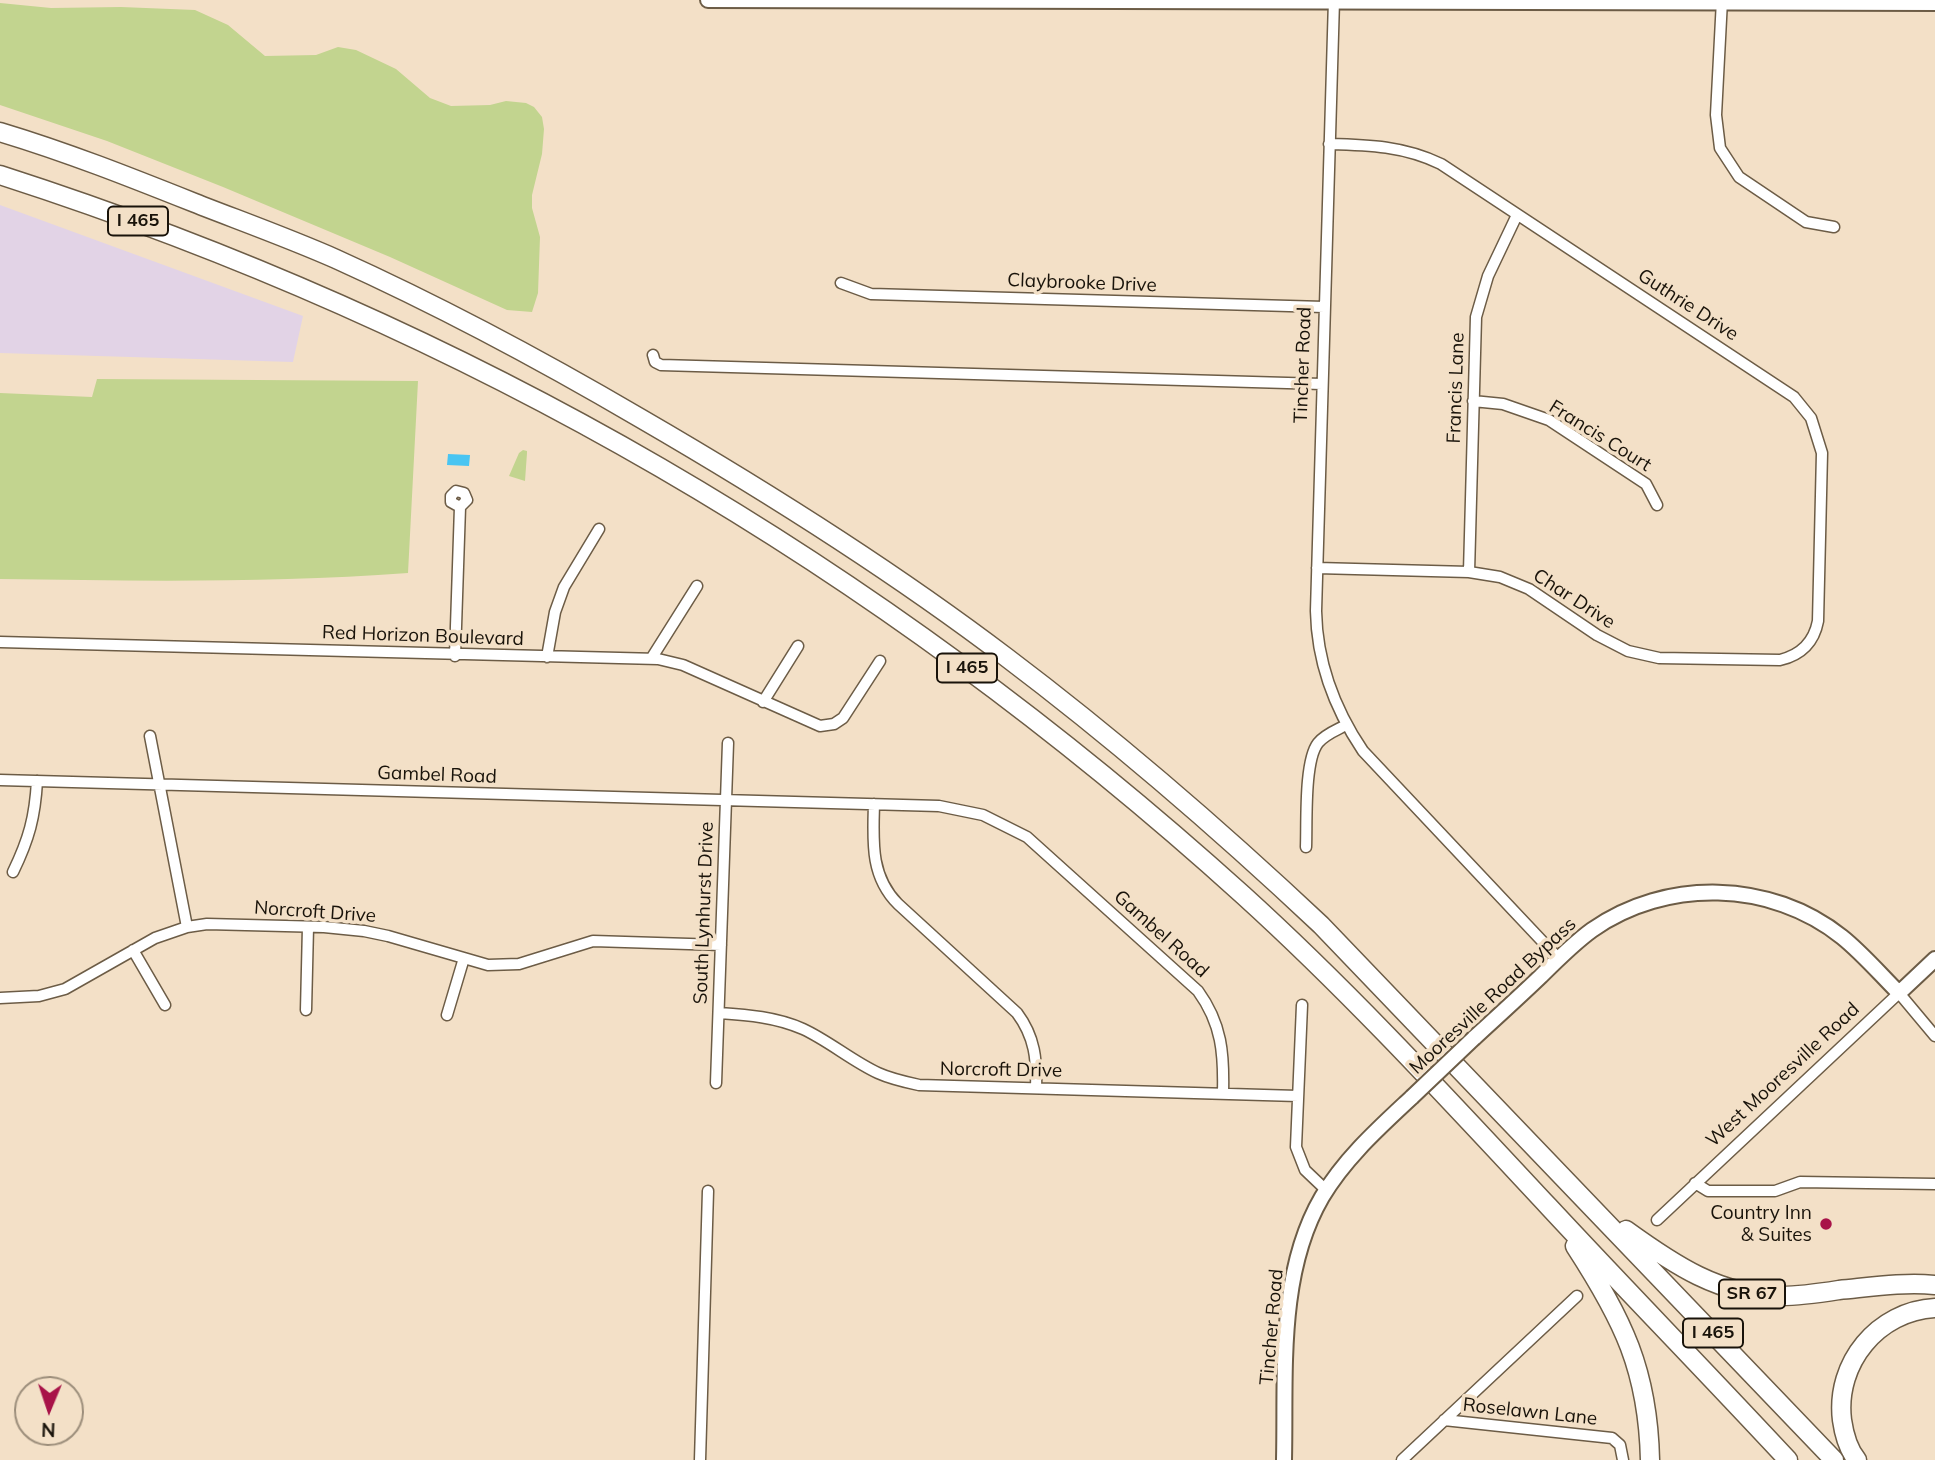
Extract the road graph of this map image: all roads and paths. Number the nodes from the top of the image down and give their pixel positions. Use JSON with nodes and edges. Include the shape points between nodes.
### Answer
{"nodes":[{"id":1,"x":708,"y":0,"type":"edge"},
{"id":2,"x":804,"y":1,"type":"edge"},
{"id":3,"x":1164,"y":1,"type":"edge"},
{"id":4,"x":1334,"y":1,"type":"edge"},
{"id":5,"x":1722,"y":1,"type":"edge"},
{"id":6,"x":1935,"y":3,"type":"edge"},
{"id":7,"x":0,"y":132,"type":"edge"},
{"id":8,"x":1329,"y":144,"type":"junction"},
{"id":9,"x":0,"y":175,"type":"edge"},
{"id":10,"x":1517,"y":215,"type":"junction"},
{"id":11,"x":1834,"y":227,"type":"dead end"},
{"id":12,"x":841,"y":283,"type":"dead end"},
{"id":13,"x":1324,"y":307,"type":"junction"},
{"id":14,"x":653,"y":355,"type":"dead end"},
{"id":15,"x":1322,"y":384,"type":"junction"},
{"id":16,"x":1472,"y":401,"type":"junction"},
{"id":17,"x":1657,"y":505,"type":"dead end"},
{"id":18,"x":460,"y":507,"type":"dead end"},
{"id":19,"x":599,"y":529,"type":"dead end"},
{"id":20,"x":1317,"y":568,"type":"junction"},
{"id":21,"x":1469,"y":572,"type":"junction"},
{"id":22,"x":697,"y":586,"type":"dead end"},
{"id":23,"x":0,"y":642,"type":"edge"},
{"id":24,"x":798,"y":646,"type":"dead end"},
{"id":25,"x":1807,"y":646,"type":"joint"},
{"id":26,"x":455,"y":656,"type":"junction"},
{"id":27,"x":547,"y":657,"type":"junction"},
{"id":28,"x":651,"y":659,"type":"junction"},
{"id":29,"x":880,"y":661,"type":"dead end"},
{"id":30,"x":763,"y":702,"type":"junction"},
{"id":31,"x":1346,"y":725,"type":"junction"},
{"id":32,"x":150,"y":736,"type":"dead end"},
{"id":33,"x":728,"y":743,"type":"dead end"},
{"id":34,"x":0,"y":780,"type":"edge"},
{"id":35,"x":37,"y":781,"type":"junction"},
{"id":36,"x":159,"y":784,"type":"junction"},
{"id":37,"x":725,"y":801,"type":"junction"},
{"id":38,"x":874,"y":804,"type":"junction"},
{"id":39,"x":1306,"y":847,"type":"dead end"},
{"id":40,"x":13,"y":872,"type":"dead end"},
{"id":41,"x":187,"y":927,"type":"junction"},
{"id":42,"x":308,"y":927,"type":"junction"},
{"id":43,"x":721,"y":945,"type":"junction"},
{"id":44,"x":133,"y":950,"type":"junction"},
{"id":45,"x":464,"y":958,"type":"junction"},
{"id":46,"x":1559,"y":959,"type":"junction"},
{"id":47,"x":1935,"y":959,"type":"edge"},
{"id":48,"x":1899,"y":993,"type":"junction"},
{"id":49,"x":0,"y":998,"type":"edge"},
{"id":50,"x":166,"y":1005,"type":"dead end"},
{"id":51,"x":1302,"y":1005,"type":"dead end"},
{"id":52,"x":306,"y":1010,"type":"dead end"},
{"id":53,"x":719,"y":1013,"type":"junction"},
{"id":54,"x":447,"y":1016,"type":"dead end"},
{"id":55,"x":1935,"y":1036,"type":"edge"},
{"id":56,"x":716,"y":1083,"type":"dead end"},
{"id":57,"x":1036,"y":1088,"type":"junction"},
{"id":58,"x":1223,"y":1094,"type":"junction"},
{"id":59,"x":1298,"y":1096,"type":"junction"},
{"id":60,"x":1695,"y":1183,"type":"junction"},
{"id":61,"x":1935,"y":1184,"type":"edge"},
{"id":62,"x":1326,"y":1190,"type":"junction"},
{"id":63,"x":708,"y":1191,"type":"dead end"},
{"id":64,"x":1592,"y":1206,"type":"junction"},
{"id":65,"x":1552,"y":1210,"type":"junction"},
{"id":66,"x":1657,"y":1220,"type":"dead end"},
{"id":67,"x":1935,"y":1285,"type":"edge"},
{"id":68,"x":1577,"y":1296,"type":"dead end"},
{"id":69,"x":1935,"y":1308,"type":"edge"},
{"id":70,"x":1444,"y":1420,"type":"junction"},
{"id":71,"x":700,"y":1460,"type":"edge"},
{"id":72,"x":1284,"y":1460,"type":"edge"},
{"id":73,"x":1402,"y":1460,"type":"edge"},
{"id":74,"x":1623,"y":1460,"type":"edge"},
{"id":75,"x":1650,"y":1460,"type":"edge"},
{"id":76,"x":1788,"y":1460,"type":"edge"},
{"id":77,"x":1834,"y":1460,"type":"edge"},
{"id":78,"x":1857,"y":1460,"type":"edge"}],
"edges":[{"from":1,"to":2,"type":"main road"},
{"from":2,"to":3,"type":"main road"},
{"from":3,"to":4,"type":"main road"},
{"from":4,"to":5,"type":"main road"},
{"from":4,"to":8,"type":"street","name":"Tincher Road"},
{"from":5,"to":6,"type":"main road"},
{"from":5,"to":11,"type":"street","via":[[1716,116],[1720,148],[1739,177],[1806,222]]},
{"from":7,"to":64,"type":"highway","number":"I 465","via":[[120,172],[287,238],[426,302],[723,466],[866,558],[1024,670],[1223,834],[1372,975]]},
{"from":8,"to":10,"type":"street","name":"Guthrie Drive","via":[[1385,146],[1419,154]]},
{"from":8,"to":13,"type":"street","name":"Tincher Road"},
{"from":9,"to":65,"type":"highway","number":"I 465","via":[[216,251],[457,357],[608,436],[847,583],[1029,715],[1200,857],[1350,997]]},
{"from":10,"to":16,"type":"street","name":"Francis Lane","via":[[1488,276],[1476,317]]},
{"from":10,"to":25,"type":"street","name":"Guthrie Drive","via":[[1780,386],[1808,415],[1819,440],[1822,466],[1818,621]]},
{"from":12,"to":13,"type":"street","name":"Claybrooke Drive","via":[[871,295]]},
{"from":13,"to":15,"type":"street","name":"Tincher Road"},
{"from":14,"to":15,"type":"street","via":[[661,365]]},
{"from":15,"to":20,"type":"street","name":"Tincher Road"},
{"from":16,"to":17,"type":"street","name":"Francis Court","via":[[1503,404],[1549,420],[1646,484]]},
{"from":16,"to":21,"type":"street","name":"Francis Lane"},
{"from":18,"to":26,"type":"street"},
{"from":19,"to":27,"type":"street","via":[[564,587]]},
{"from":20,"to":21,"type":"street","name":"Char Drive"},
{"from":20,"to":31,"type":"street","name":"Tincher Road","via":[[1319,651]]},
{"from":21,"to":25,"type":"street","name":"Char Drive","via":[[1500,577],[1529,589],[1612,644],[1650,657],[1780,660]]},
{"from":22,"to":28,"type":"street"},
{"from":23,"to":26,"type":"street","name":"Red Horizon Boulevard"},
{"from":24,"to":30,"type":"street"},
{"from":26,"to":27,"type":"street","name":"Red Horizon Boulevard"},
{"from":27,"to":28,"type":"street","name":"Red Horizon Boulevard"},
{"from":28,"to":30,"type":"street","name":"Red Horizon Boulevard","via":[[683,665]]},
{"from":29,"to":30,"type":"street","name":"Red Horizon Boulevard","via":[[844,718],[832,725],[815,724]]},
{"from":31,"to":39,"type":"street","via":[[1323,737],[1311,757]]},
{"from":31,"to":46,"type":"street","name":"Tincher Road","via":[[1374,764]]},
{"from":32,"to":36,"type":"street"},
{"from":33,"to":37,"type":"street","name":"South Lynhurst Drive"},
{"from":34,"to":35,"type":"street","name":"Gambel Road"},
{"from":35,"to":36,"type":"street","name":"Gambel Road"},
{"from":35,"to":40,"type":"street","via":[[31,832]]},
{"from":36,"to":37,"type":"street","name":"Gambel Road"},
{"from":36,"to":41,"type":"street"},
{"from":37,"to":38,"type":"street","name":"Gambel Road"},
{"from":37,"to":43,"type":"street","name":"South Lynhurst Drive"},
{"from":38,"to":57,"type":"street","via":[[873,853],[886,891],[1017,1013],[1035,1049]]},
{"from":38,"to":58,"type":"street","name":"Gambel Road","via":[[939,806],[983,815],[1027,837],[1198,990],[1220,1032]]},
{"from":41,"to":42,"type":"street","name":"Norcroft Drive"},
{"from":41,"to":44,"type":"street","name":"Norcroft Drive"},
{"from":42,"to":45,"type":"street","name":"Norcroft Drive","via":[[380,934]]},
{"from":42,"to":52,"type":"street"},
{"from":43,"to":45,"type":"street","name":"Norcroft Drive","via":[[598,941],[519,964],[488,965]]},
{"from":43,"to":53,"type":"street","name":"South Lynhurst Drive"},
{"from":44,"to":49,"type":"street","name":"Norcroft Drive","via":[[65,989]]},
{"from":44,"to":50,"type":"street"},
{"from":45,"to":54,"type":"street"},
{"from":46,"to":48,"type":"main road","name":"Mooresville Road Bypass","via":[[1602,923],[1652,901],[1700,892],[1743,894],[1775,901],[1819,921],[1850,944]]},
{"from":46,"to":62,"type":"main road","name":"Mooresville Road Bypass","bridge":true,"via":[[1357,1151]]},
{"from":47,"to":48,"type":"main road","name":"West Mooresville Road"},
{"from":48,"to":55,"type":"street"},
{"from":48,"to":60,"type":"street","name":"West Mooresville Road"},
{"from":51,"to":59,"type":"street"},
{"from":53,"to":56,"type":"street","name":"South Lynhurst Drive"},
{"from":53,"to":57,"type":"street","name":"Norcroft Drive","via":[[764,1017],[799,1027],[897,1080],[928,1086]]},
{"from":57,"to":58,"type":"street","name":"Norcroft Drive"},
{"from":58,"to":59,"type":"street","name":"Norcroft Drive"},
{"from":59,"to":62,"type":"street","via":[[1298,1156],[1310,1177]]},
{"from":60,"to":61,"type":"street","via":[[1708,1191],[1775,1191],[1800,1182]]},
{"from":60,"to":66,"type":"street","name":"West Mooresville Road"},
{"from":62,"to":72,"type":"main road","name":"Tincher Road","via":[[1305,1233],[1291,1293]]},
{"from":63,"to":71,"type":"street"},
{"from":64,"to":67,"type":"highway","number":"SR 67","via":[[1676,1265],[1733,1290],[1781,1296],[1906,1283]]},
{"from":64,"to":77,"type":"highway","number":"I 465"},
{"from":65,"to":75,"type":"highway","via":[[1609,1299],[1629,1340],[1645,1399]]},
{"from":65,"to":76,"type":"highway","number":"I 465"},
{"from":68,"to":70,"type":"street"},
{"from":69,"to":78,"type":"highway","via":[[1891,1320],[1855,1356],[1842,1392],[1841,1410],[1847,1442]]},
{"from":70,"to":73,"type":"street"},
{"from":70,"to":74,"type":"street","name":"Roselawn Lane","via":[[1612,1438],[1620,1445]]}]}
